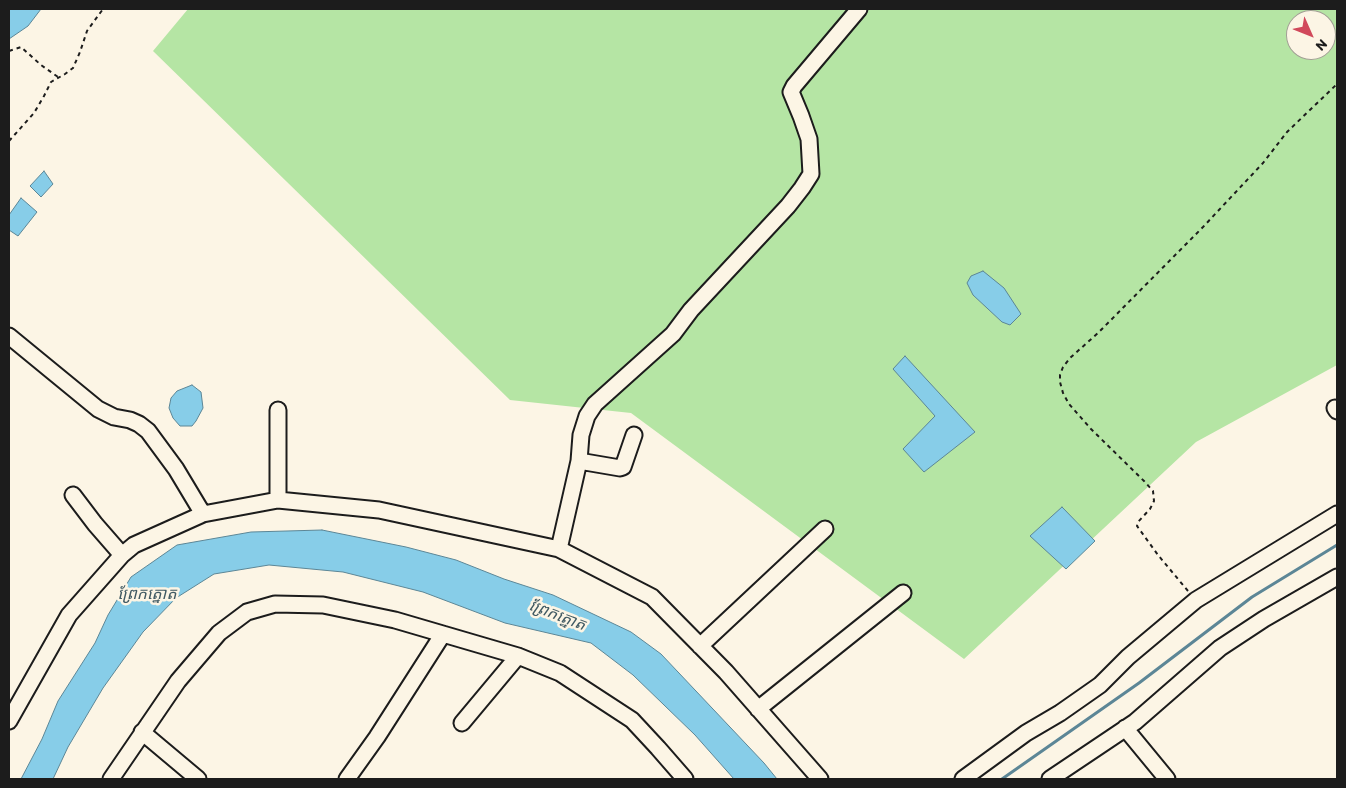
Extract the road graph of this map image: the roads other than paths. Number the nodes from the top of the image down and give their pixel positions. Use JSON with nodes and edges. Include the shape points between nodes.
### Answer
{"nodes":[{"id":1,"x":859,"y":9,"type":"edge"},
{"id":2,"x":9,"y":336,"type":"edge"},
{"id":3,"x":278,"y":410,"type":"dead end"},
{"id":4,"x":634,"y":435,"type":"dead end"},
{"id":5,"x":579,"y":461,"type":"junction"},
{"id":6,"x":73,"y":495,"type":"dead end"},
{"id":7,"x":278,"y":500,"type":"junction"},
{"id":8,"x":203,"y":514,"type":"junction"},
{"id":9,"x":1337,"y":514,"type":"edge"},
{"id":10,"x":825,"y":529,"type":"dead end"},
{"id":11,"x":559,"y":549,"type":"junction"},
{"id":12,"x":122,"y":555,"type":"junction"},
{"id":13,"x":1337,"y":577,"type":"edge"},
{"id":14,"x":903,"y":593,"type":"dead end"},
{"id":15,"x":443,"y":634,"type":"junction"},
{"id":16,"x":700,"y":646,"type":"junction"},
{"id":17,"x":518,"y":656,"type":"junction"},
{"id":18,"x":758,"y":709,"type":"junction"},
{"id":19,"x":9,"y":721,"type":"edge"},
{"id":20,"x":462,"y":723,"type":"dead end"},
{"id":21,"x":1125,"y":728,"type":"junction"},
{"id":22,"x":142,"y":732,"type":"junction"},
{"id":23,"x":117,"y":777,"type":"edge"},
{"id":24,"x":198,"y":779,"type":"edge"},
{"id":25,"x":347,"y":779,"type":"edge"},
{"id":26,"x":685,"y":779,"type":"edge"},
{"id":27,"x":820,"y":779,"type":"edge"},
{"id":28,"x":962,"y":779,"type":"edge"},
{"id":29,"x":1050,"y":779,"type":"edge"},
{"id":30,"x":1166,"y":779,"type":"edge"}],
"edges":[{"from":1,"to":5,"type":"street","via":[[791,92],[809,139],[811,174],[788,206],[691,310],[673,334],[595,404],[581,435]]},
{"from":2,"to":8,"type":"street","via":[[98,409],[130,420],[148,431]]},
{"from":3,"to":7,"type":"street"},
{"from":4,"to":5,"type":"street","via":[[623,467]]},
{"from":5,"to":11,"type":"street"},
{"from":6,"to":12,"type":"street"},
{"from":7,"to":8,"type":"street"},
{"from":7,"to":11,"type":"street","via":[[379,510]]},
{"from":8,"to":12,"type":"street","via":[[134,545]]},
{"from":9,"to":28,"type":"street","via":[[1196,600],[1100,685]]},
{"from":10,"to":16,"type":"street"},
{"from":11,"to":16,"type":"street","via":[[652,597]]},
{"from":12,"to":19,"type":"street","via":[[69,615]]},
{"from":13,"to":21,"type":"street","via":[[1220,648]]},
{"from":14,"to":18,"type":"street"},
{"from":15,"to":17,"type":"street"},
{"from":15,"to":22,"type":"street","via":[[324,605],[275,604],[247,612],[219,632],[178,681]]},
{"from":15,"to":25,"type":"street"},
{"from":16,"to":18,"type":"street"},
{"from":17,"to":20,"type":"street"},
{"from":17,"to":26,"type":"street","via":[[560,674],[632,720]]},
{"from":18,"to":27,"type":"street"},
{"from":21,"to":29,"type":"street"},
{"from":21,"to":30,"type":"street"},
{"from":22,"to":23,"type":"street"},
{"from":22,"to":24,"type":"street"}]}
